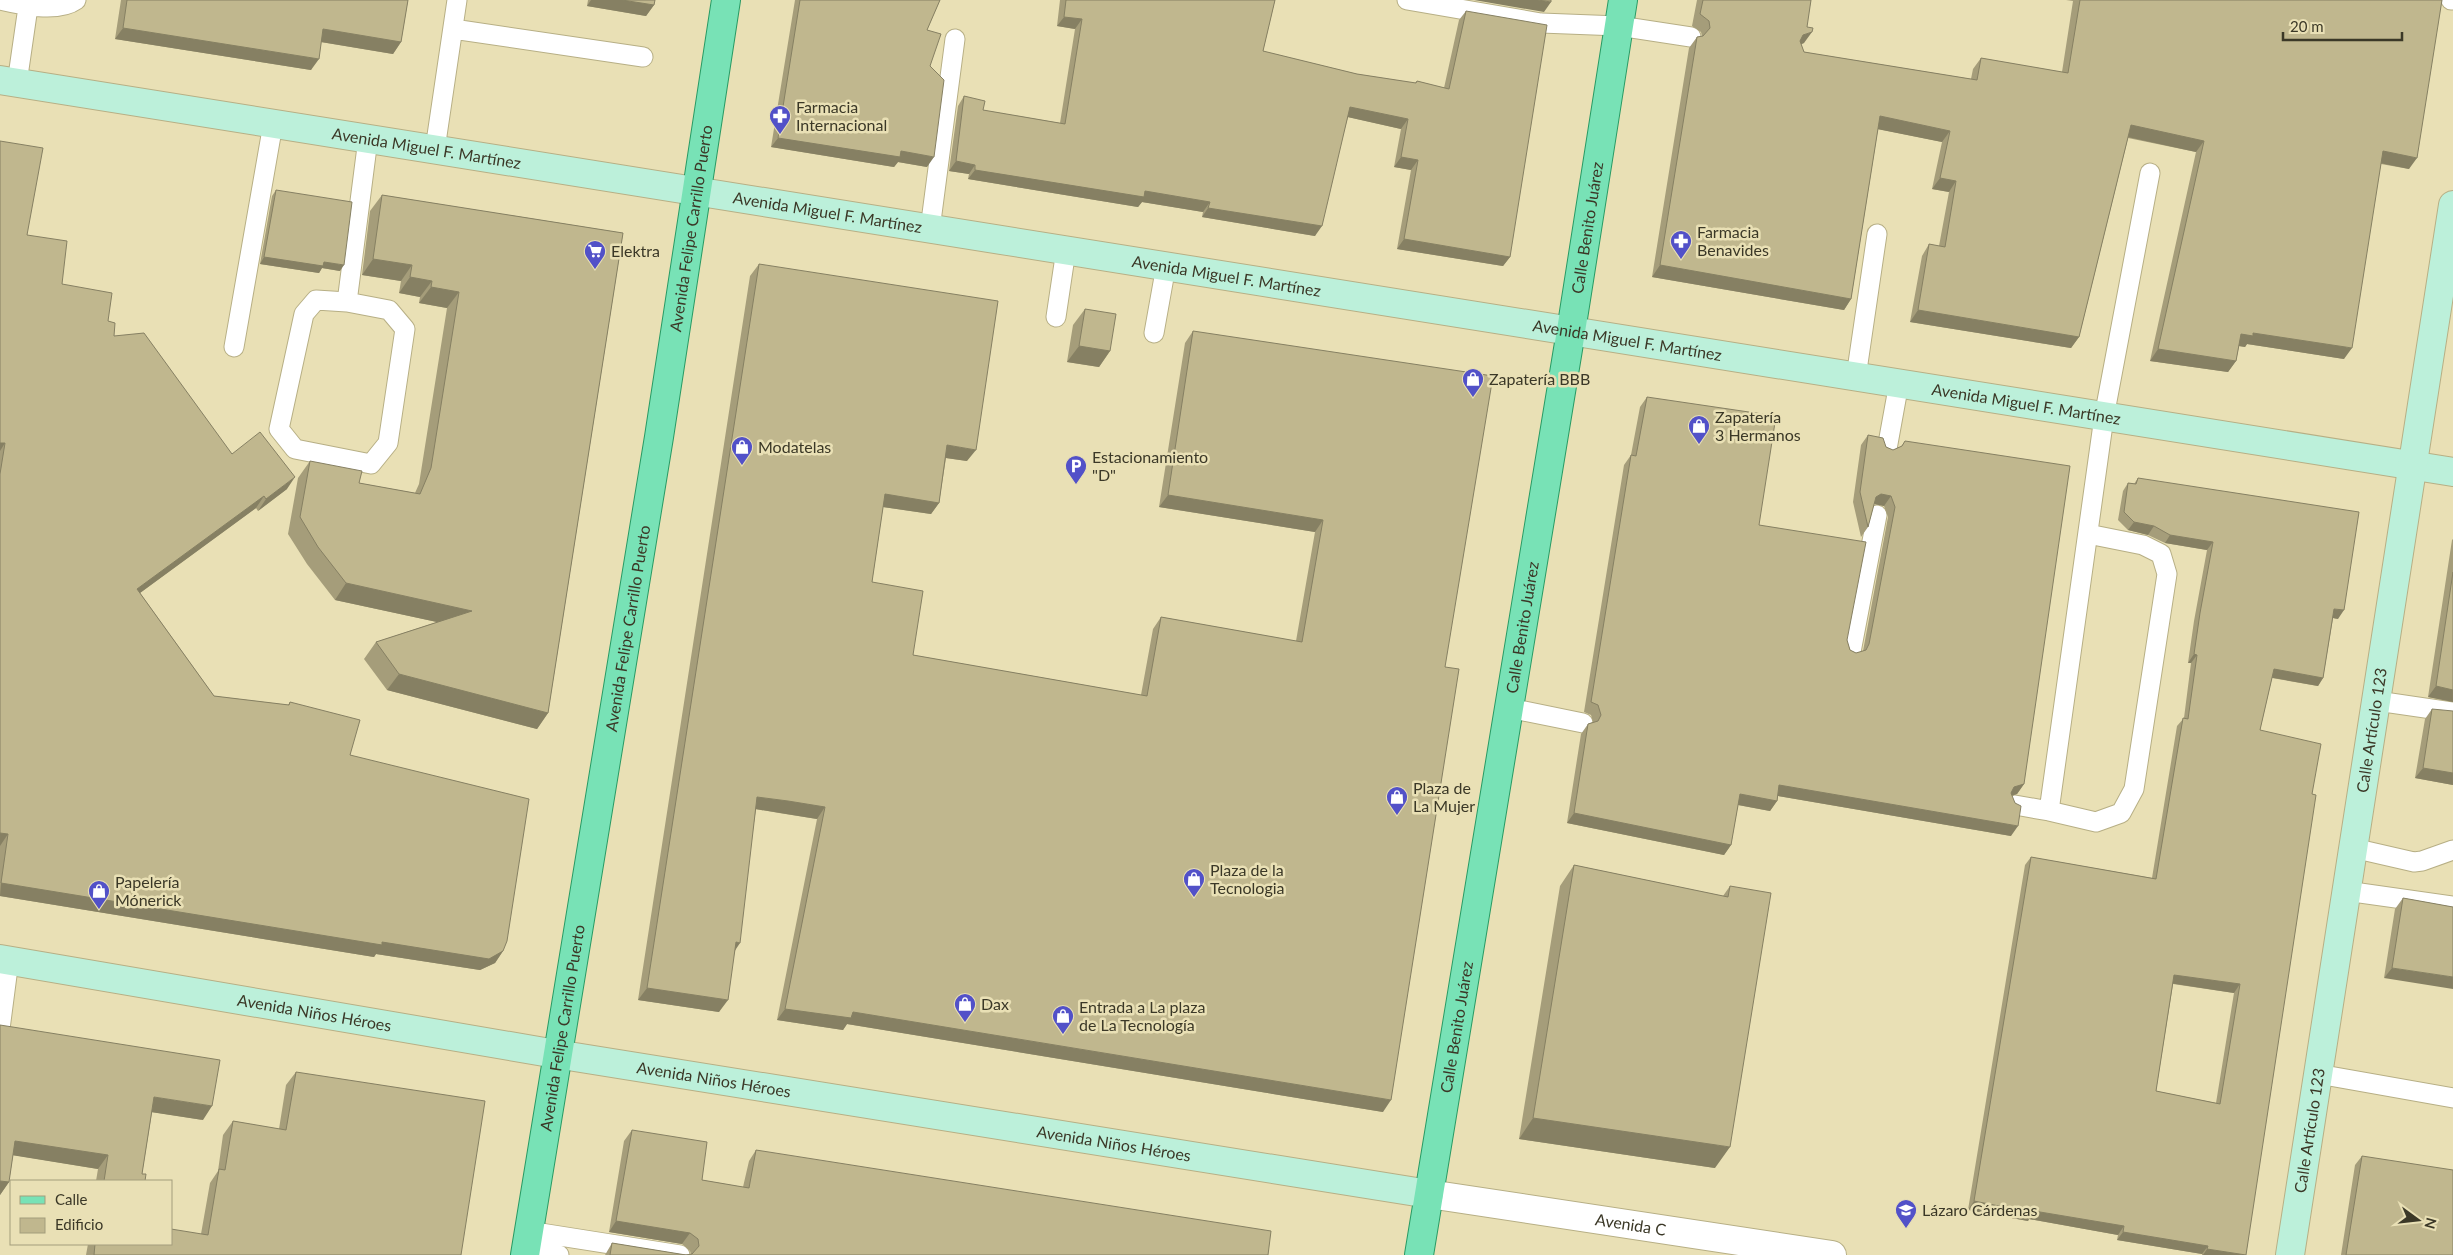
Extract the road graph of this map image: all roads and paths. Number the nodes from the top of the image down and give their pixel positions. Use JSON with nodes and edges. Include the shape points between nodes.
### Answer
{"nodes":[{"id":1,"x":0,"y":0,"type":"edge"},
{"id":2,"x":76,"y":0,"type":"edge"},
{"id":3,"x":457,"y":0,"type":"edge"},
{"id":4,"x":726,"y":0,"type":"edge"},
{"id":5,"x":1407,"y":0,"type":"edge"},
{"id":6,"x":28,"y":7,"type":"junction"},
{"id":7,"x":1621,"y":13,"type":"edge"},
{"id":8,"x":453,"y":29,"type":"junction"},
{"id":9,"x":1690,"y":37,"type":"dead end"},
{"id":10,"x":955,"y":39,"type":"dead end"},
{"id":11,"x":643,"y":57,"type":"dead end"},
{"id":12,"x":9,"y":81,"type":"edge"},
{"id":13,"x":273,"y":124,"type":"junction"},
{"id":14,"x":368,"y":139,"type":"junction"},
{"id":15,"x":435,"y":149,"type":"junction"},
{"id":16,"x":2150,"y":173,"type":"dead end"},
{"id":17,"x":697,"y":191,"type":"junction"},
{"id":18,"x":2453,"y":205,"type":"edge"},
{"id":19,"x":930,"y":229,"type":"junction"},
{"id":20,"x":1877,"y":234,"type":"dead end"},
{"id":21,"x":1066,"y":250,"type":"junction"},
{"id":22,"x":1166,"y":266,"type":"junction"},
{"id":23,"x":347,"y":302,"type":"junction"},
{"id":24,"x":1056,"y":317,"type":"dead end"},
{"id":25,"x":1571,"y":331,"type":"junction"},
{"id":26,"x":1154,"y":333,"type":"dead end"},
{"id":27,"x":234,"y":347,"type":"dead end"},
{"id":28,"x":1856,"y":377,"type":"junction"},
{"id":29,"x":1900,"y":384,"type":"junction"},
{"id":30,"x":2104,"y":416,"type":"junction"},
{"id":31,"x":1887,"y":450,"type":"edge"},
{"id":32,"x":2412,"y":466,"type":"junction"},
{"id":33,"x":2453,"y":472,"type":"edge"},
{"id":34,"x":1877,"y":515,"type":"edge"},
{"id":35,"x":2088,"y":534,"type":"junction"},
{"id":36,"x":1851,"y":652,"type":"edge"},
{"id":37,"x":2378,"y":701,"type":"junction"},
{"id":38,"x":1509,"y":708,"type":"junction"},
{"id":39,"x":2453,"y":712,"type":"edge"},
{"id":40,"x":1582,"y":723,"type":"dead end"},
{"id":41,"x":2015,"y":805,"type":"edge"},
{"id":42,"x":2049,"y":810,"type":"junction"},
{"id":43,"x":2353,"y":848,"type":"junction"},
{"id":44,"x":2453,"y":850,"type":"edge"},
{"id":45,"x":2346,"y":892,"type":"junction"},
{"id":46,"x":2453,"y":906,"type":"edge"},
{"id":47,"x":4,"y":960,"type":"edge"},
{"id":48,"x":0,"y":1029,"type":"edge"},
{"id":49,"x":556,"y":1054,"type":"junction"},
{"id":50,"x":2318,"y":1074,"type":"junction"},
{"id":51,"x":2453,"y":1098,"type":"edge"},
{"id":52,"x":1429,"y":1194,"type":"junction"},
{"id":53,"x":526,"y":1245,"type":"edge"},
{"id":54,"x":558,"y":1255,"type":"edge"},
{"id":55,"x":680,"y":1255,"type":"edge"},
{"id":56,"x":1420,"y":1255,"type":"edge"},
{"id":57,"x":1832,"y":1255,"type":"edge"},
{"id":58,"x":2290,"y":1255,"type":"edge"}],
"edges":[{"from":1,"to":6,"type":"lane"},
{"from":2,"to":6,"type":"lane","via":[[69,6]]},
{"from":3,"to":8,"type":"lane"},
{"from":4,"to":17,"type":"main road","name":"Avenida Felipe Carrillo Puerto"},
{"from":5,"to":7,"type":"lane","via":[[1541,23]]},
{"from":6,"to":12,"type":"lane"},
{"from":7,"to":9,"type":"lane"},
{"from":7,"to":25,"type":"main road","name":"Calle Benito Juárez"},
{"from":8,"to":11,"type":"lane"},
{"from":8,"to":15,"type":"lane"},
{"from":10,"to":19,"type":"lane"},
{"from":12,"to":13,"type":"street","name":"Avenida Miguel F. Martínez"},
{"from":13,"to":14,"type":"street","name":"Avenida Miguel F. Martínez"},
{"from":13,"to":27,"type":"lane"},
{"from":14,"to":15,"type":"street","name":"Avenida Miguel F. Martínez"},
{"from":14,"to":23,"type":"lane"},
{"from":15,"to":17,"type":"street","name":"Avenida Miguel F. Martínez"},
{"from":16,"to":30,"type":"lane"},
{"from":17,"to":19,"type":"street","name":"Avenida Miguel F. Martínez"},
{"from":17,"to":49,"type":"main road","name":"Avenida Felipe Carrillo Puerto"},
{"from":18,"to":32,"type":"street","name":"Calle Artículo 123"},
{"from":19,"to":21,"type":"street","name":"Avenida Miguel F. Martínez"},
{"from":20,"to":28,"type":"lane"},
{"from":21,"to":22,"type":"street","name":"Avenida Miguel F. Martínez"},
{"from":21,"to":24,"type":"lane"},
{"from":22,"to":25,"type":"street","name":"Avenida Miguel F. Martínez"},
{"from":22,"to":26,"type":"lane"},
{"from":23,"to":23,"type":"lane","via":[[389,310],[405,329],[388,444],[371,464],[295,449],[280,429],[304,314],[316,300]]},
{"from":25,"to":28,"type":"street","name":"Avenida Miguel F. Martínez"},
{"from":25,"to":38,"type":"main road","name":"Calle Benito Juárez"},
{"from":28,"to":29,"type":"street","name":"Avenida Miguel F. Martínez"},
{"from":29,"to":30,"type":"street","name":"Avenida Miguel F. Martínez"},
{"from":29,"to":31,"type":"lane"},
{"from":30,"to":32,"type":"street","name":"Avenida Miguel F. Martínez"},
{"from":30,"to":35,"type":"lane"},
{"from":32,"to":33,"type":"street","name":"Avenida Miguel F. Martínez"},
{"from":32,"to":37,"type":"street","name":"Calle Artículo 123"},
{"from":34,"to":36,"type":"lane"},
{"from":35,"to":42,"type":"lane"},
{"from":35,"to":42,"type":"lane","via":[[2143,544],[2161,554],[2167,574],[2134,789],[2121,813],[2096,822]]},
{"from":37,"to":39,"type":"lane"},
{"from":37,"to":43,"type":"street","name":"Calle Artículo 123"},
{"from":38,"to":40,"type":"lane"},
{"from":38,"to":52,"type":"main road","name":"Calle Benito Juárez"},
{"from":41,"to":42,"type":"lane"},
{"from":43,"to":44,"type":"lane","via":[[2414,862]]},
{"from":43,"to":45,"type":"street","name":"Calle Artículo 123"},
{"from":45,"to":46,"type":"lane"},
{"from":45,"to":50,"type":"street","name":"Calle Artículo 123"},
{"from":47,"to":48,"type":"lane"},
{"from":47,"to":49,"type":"street","name":"Avenida Niños Héroes"},
{"from":49,"to":52,"type":"street","name":"Avenida Niños Héroes"},
{"from":49,"to":53,"type":"main road","name":"Avenida Felipe Carrillo Puerto"},
{"from":50,"to":51,"type":"lane"},
{"from":50,"to":58,"type":"street","name":"Calle Artículo 123"},
{"from":52,"to":56,"type":"main road","name":"Calle Benito Juárez"},
{"from":52,"to":57,"type":"street","name":"Avenida C"},
{"from":53,"to":54,"type":"lane"},
{"from":53,"to":55,"type":"lane"}]}
